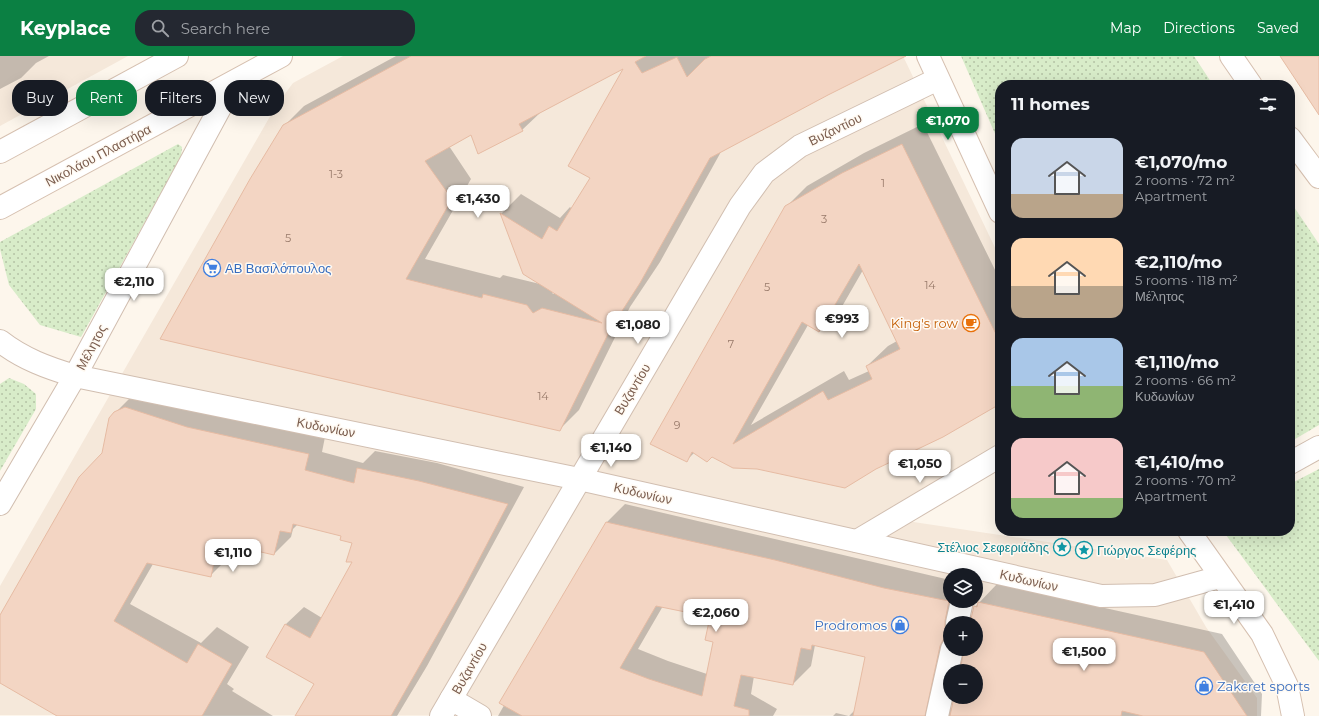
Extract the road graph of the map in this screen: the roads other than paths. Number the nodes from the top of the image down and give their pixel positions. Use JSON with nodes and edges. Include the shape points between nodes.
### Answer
{"nodes":[{"id":1,"x":177,"y":56,"type":"edge"},
{"id":2,"x":281,"y":56,"type":"edge"},
{"id":3,"x":928,"y":56,"type":"edge"},
{"id":4,"x":1230,"y":56,"type":"edge"},
{"id":5,"x":938,"y":79,"type":"junction"},
{"id":6,"x":238,"y":80,"type":"edge"},
{"id":7,"x":1247,"y":80,"type":"edge"},
{"id":8,"x":224,"y":87,"type":"edge"},
{"id":9,"x":224,"y":100,"type":"edge"},
{"id":10,"x":1295,"y":145,"type":"edge"},
{"id":11,"x":0,"y":152,"type":"edge"},
{"id":12,"x":1319,"y":177,"type":"edge"},
{"id":13,"x":995,"y":201,"type":"edge"},
{"id":14,"x":0,"y":208,"type":"edge"},
{"id":15,"x":0,"y":341,"type":"edge"},
{"id":16,"x":75,"y":376,"type":"junction"},
{"id":17,"x":1319,"y":447,"type":"edge"},
{"id":18,"x":995,"y":459,"type":"edge"},
{"id":19,"x":1295,"y":460,"type":"edge"},
{"id":20,"x":579,"y":479,"type":"junction"},
{"id":21,"x":0,"y":504,"type":"edge"},
{"id":22,"x":1192,"y":536,"type":"edge"},
{"id":23,"x":857,"y":541,"type":"junction"},
{"id":24,"x":958,"y":568,"type":"edge"},
{"id":25,"x":983,"y":574,"type":"edge"},
{"id":26,"x":1220,"y":577,"type":"junction"},
{"id":27,"x":950,"y":656,"type":"edge"},
{"id":28,"x":446,"y":708,"type":"edge"},
{"id":29,"x":480,"y":716,"type":"edge"},
{"id":30,"x":937,"y":716,"type":"edge"},
{"id":31,"x":1292,"y":716,"type":"edge"}],
"edges":[{"from":1,"to":11,"type":"street"},
{"from":2,"to":6,"type":"street","name":"Νικολάου Πλαστήρα"},
{"from":3,"to":5,"type":"street"},
{"from":4,"to":7,"type":"street"},
{"from":5,"to":13,"type":"street"},
{"from":5,"to":20,"type":"street","name":"Βυζαντίου","via":[[800,146],[764,173],[740,206]]},
{"from":8,"to":14,"type":"street","name":"Νικολάου Πλαστήρα"},
{"from":9,"to":16,"type":"street","name":"Μέλητος"},
{"from":10,"to":12,"type":"street"},
{"from":15,"to":16,"type":"street","name":"Κυδωνίων","via":[[32,361]]},
{"from":16,"to":20,"type":"street","name":"Κυδωνίων"},
{"from":16,"to":21,"type":"street","name":"Μέλητος"},
{"from":17,"to":19,"type":"street"},
{"from":18,"to":23,"type":"street"},
{"from":20,"to":23,"type":"street","name":"Κυδωνίων"},
{"from":20,"to":28,"type":"street","name":"Βυζαντίου"},
{"from":22,"to":26,"type":"street"},
{"from":23,"to":24,"type":"street","name":"Κυδωνίων"},
{"from":25,"to":26,"type":"street","name":"Κυδωνίων","via":[[1101,596],[1155,595]]},
{"from":26,"to":31,"type":"street","via":[[1262,634],[1287,686]]},
{"from":27,"to":30,"type":"street"},
{"from":28,"to":29,"type":"street"}]}
